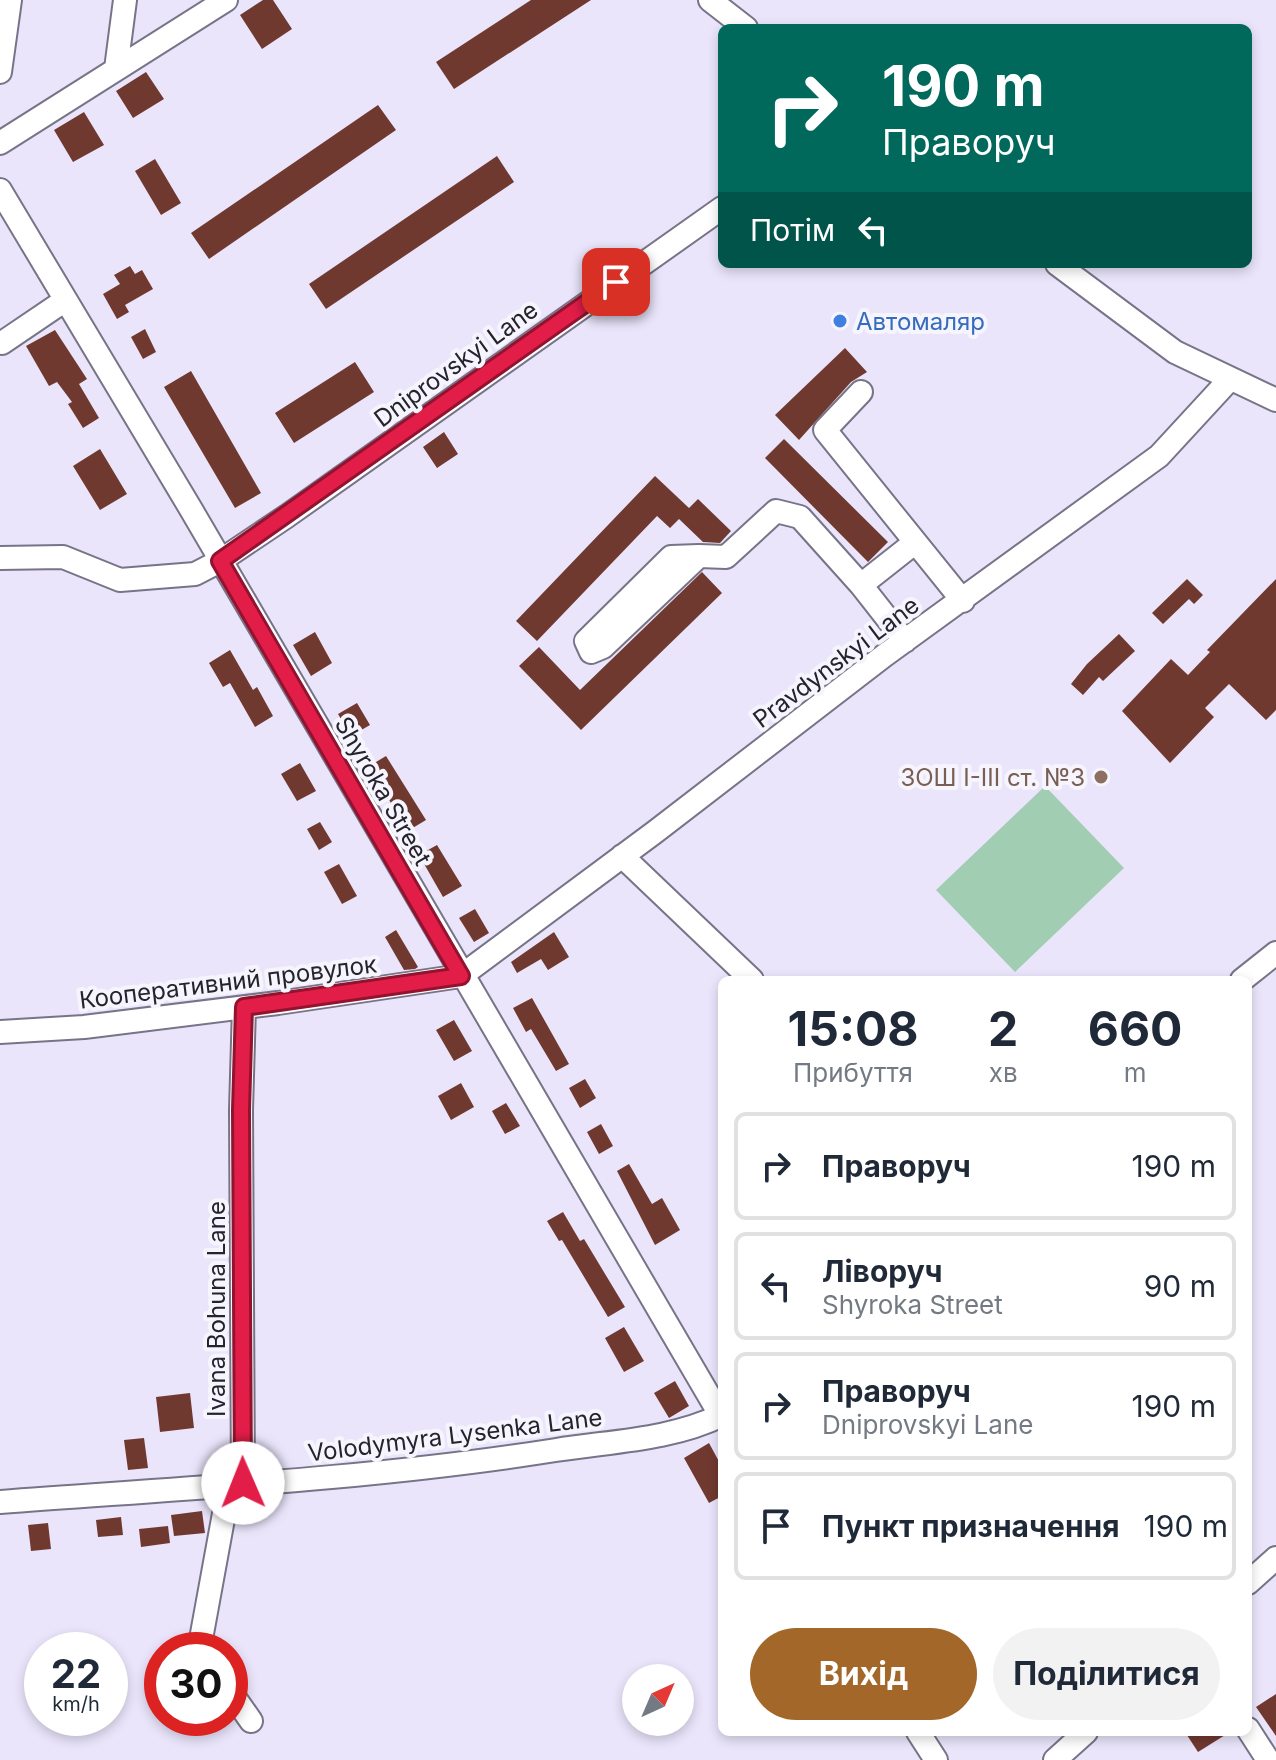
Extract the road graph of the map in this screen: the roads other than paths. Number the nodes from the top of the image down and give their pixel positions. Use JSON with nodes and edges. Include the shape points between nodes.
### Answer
{"nodes":[{"id":1,"x":10,"y":0,"type":"edge"},
{"id":2,"x":125,"y":0,"type":"edge"},
{"id":3,"x":226,"y":0,"type":"edge"},
{"id":4,"x":710,"y":0,"type":"edge"},
{"id":5,"x":741,"y":24,"type":"edge"},
{"id":6,"x":116,"y":69,"type":"junction"},
{"id":7,"x":0,"y":72,"type":"edge"},
{"id":8,"x":0,"y":143,"type":"edge"},
{"id":9,"x":0,"y":190,"type":"edge"},
{"id":10,"x":718,"y":211,"type":"edge"},
{"id":11,"x":1062,"y":268,"type":"edge"},
{"id":12,"x":64,"y":301,"type":"junction"},
{"id":13,"x":2,"y":343,"type":"dead end"},
{"id":14,"x":1230,"y":379,"type":"junction"},
{"id":15,"x":861,"y":392,"type":"dead end"},
{"id":16,"x":1276,"y":400,"type":"edge"},
{"id":17,"x":913,"y":544,"type":"junction"},
{"id":18,"x":699,"y":556,"type":"junction"},
{"id":19,"x":0,"y":558,"type":"edge"},
{"id":20,"x":220,"y":561,"type":"junction"},
{"id":21,"x":861,"y":585,"type":"junction"},
{"id":22,"x":963,"y":601,"type":"junction"},
{"id":23,"x":905,"y":641,"type":"junction"},
{"id":24,"x":622,"y":856,"type":"junction"},
{"id":25,"x":1276,"y":953,"type":"edge"},
{"id":26,"x":461,"y":976,"type":"junction"},
{"id":27,"x":748,"y":976,"type":"edge"},
{"id":28,"x":1247,"y":976,"type":"edge"},
{"id":29,"x":244,"y":1007,"type":"junction"},
{"id":30,"x":0,"y":1032,"type":"edge"},
{"id":31,"x":718,"y":1409,"type":"edge"},
{"id":32,"x":718,"y":1418,"type":"edge"},
{"id":33,"x":243,"y":1483,"type":"junction"},
{"id":34,"x":0,"y":1502,"type":"edge"},
{"id":35,"x":1276,"y":1558,"type":"edge"},
{"id":36,"x":1252,"y":1579,"type":"edge"},
{"id":37,"x":203,"y":1632,"type":"edge"},
{"id":38,"x":248,"y":1717,"type":"edge"},
{"id":39,"x":251,"y":1721,"type":"dead end"},
{"id":40,"x":1252,"y":1735,"type":"edge"},
{"id":41,"x":921,"y":1736,"type":"edge"},
{"id":42,"x":1082,"y":1736,"type":"edge"},
{"id":43,"x":936,"y":1760,"type":"edge"},
{"id":44,"x":1055,"y":1760,"type":"edge"},
{"id":45,"x":1268,"y":1760,"type":"edge"}],
"edges":[{"from":1,"to":7,"type":"street"},
{"from":2,"to":6,"type":"street"},
{"from":3,"to":6,"type":"street"},
{"from":4,"to":5,"type":"street"},
{"from":6,"to":8,"type":"street"},
{"from":9,"to":12,"type":"street","name":"Shyroka Street"},
{"from":10,"to":20,"type":"street","name":"Dniprovskyi Lane"},
{"from":11,"to":14,"type":"street","via":[[1175,352]]},
{"from":12,"to":13,"type":"street"},
{"from":12,"to":20,"type":"street","name":"Shyroka Street"},
{"from":14,"to":16,"type":"street"},
{"from":14,"to":22,"type":"street","name":"Pravdynskyi Lane","via":[[1159,456]]},
{"from":15,"to":17,"type":"street","via":[[825,430]]},
{"from":17,"to":21,"type":"street"},
{"from":17,"to":22,"type":"street"},
{"from":18,"to":18,"type":"street","via":[[603,647],[591,652],[586,641],[671,557]]},
{"from":18,"to":21,"type":"street","via":[[726,557],[776,511],[800,517]]},
{"from":19,"to":20,"type":"street","name":"Dniprovskyi Lane","via":[[63,557],[120,580],[195,574]]},
{"from":20,"to":26,"type":"street","name":"Shyroka Street"},
{"from":21,"to":23,"type":"street"},
{"from":22,"to":23,"type":"street","name":"Pravdynskyi Lane"},
{"from":23,"to":24,"type":"street","name":"Pravdynskyi Lane"},
{"from":24,"to":26,"type":"street","name":"Pravdynskyi Lane"},
{"from":24,"to":27,"type":"street"},
{"from":25,"to":28,"type":"street"},
{"from":26,"to":29,"type":"street","name":"Кооперативний провулок"},
{"from":26,"to":31,"type":"street","name":"Shyroka Street"},
{"from":29,"to":30,"type":"street","name":"Кооперативний провулок"},
{"from":29,"to":33,"type":"street","name":"Ivana Bohuna Lane"},
{"from":32,"to":33,"type":"street","name":"Volodymyra Lysenka Lane","via":[[680,1432],[466,1464]]},
{"from":33,"to":34,"type":"street","name":"Volodymyra Lysenka Lane"},
{"from":33,"to":37,"type":"street","via":[[225,1508]]},
{"from":35,"to":36,"type":"street"},
{"from":38,"to":39,"type":"street"},
{"from":40,"to":45,"type":"street"},
{"from":41,"to":43,"type":"street"},
{"from":42,"to":44,"type":"street"}]}
